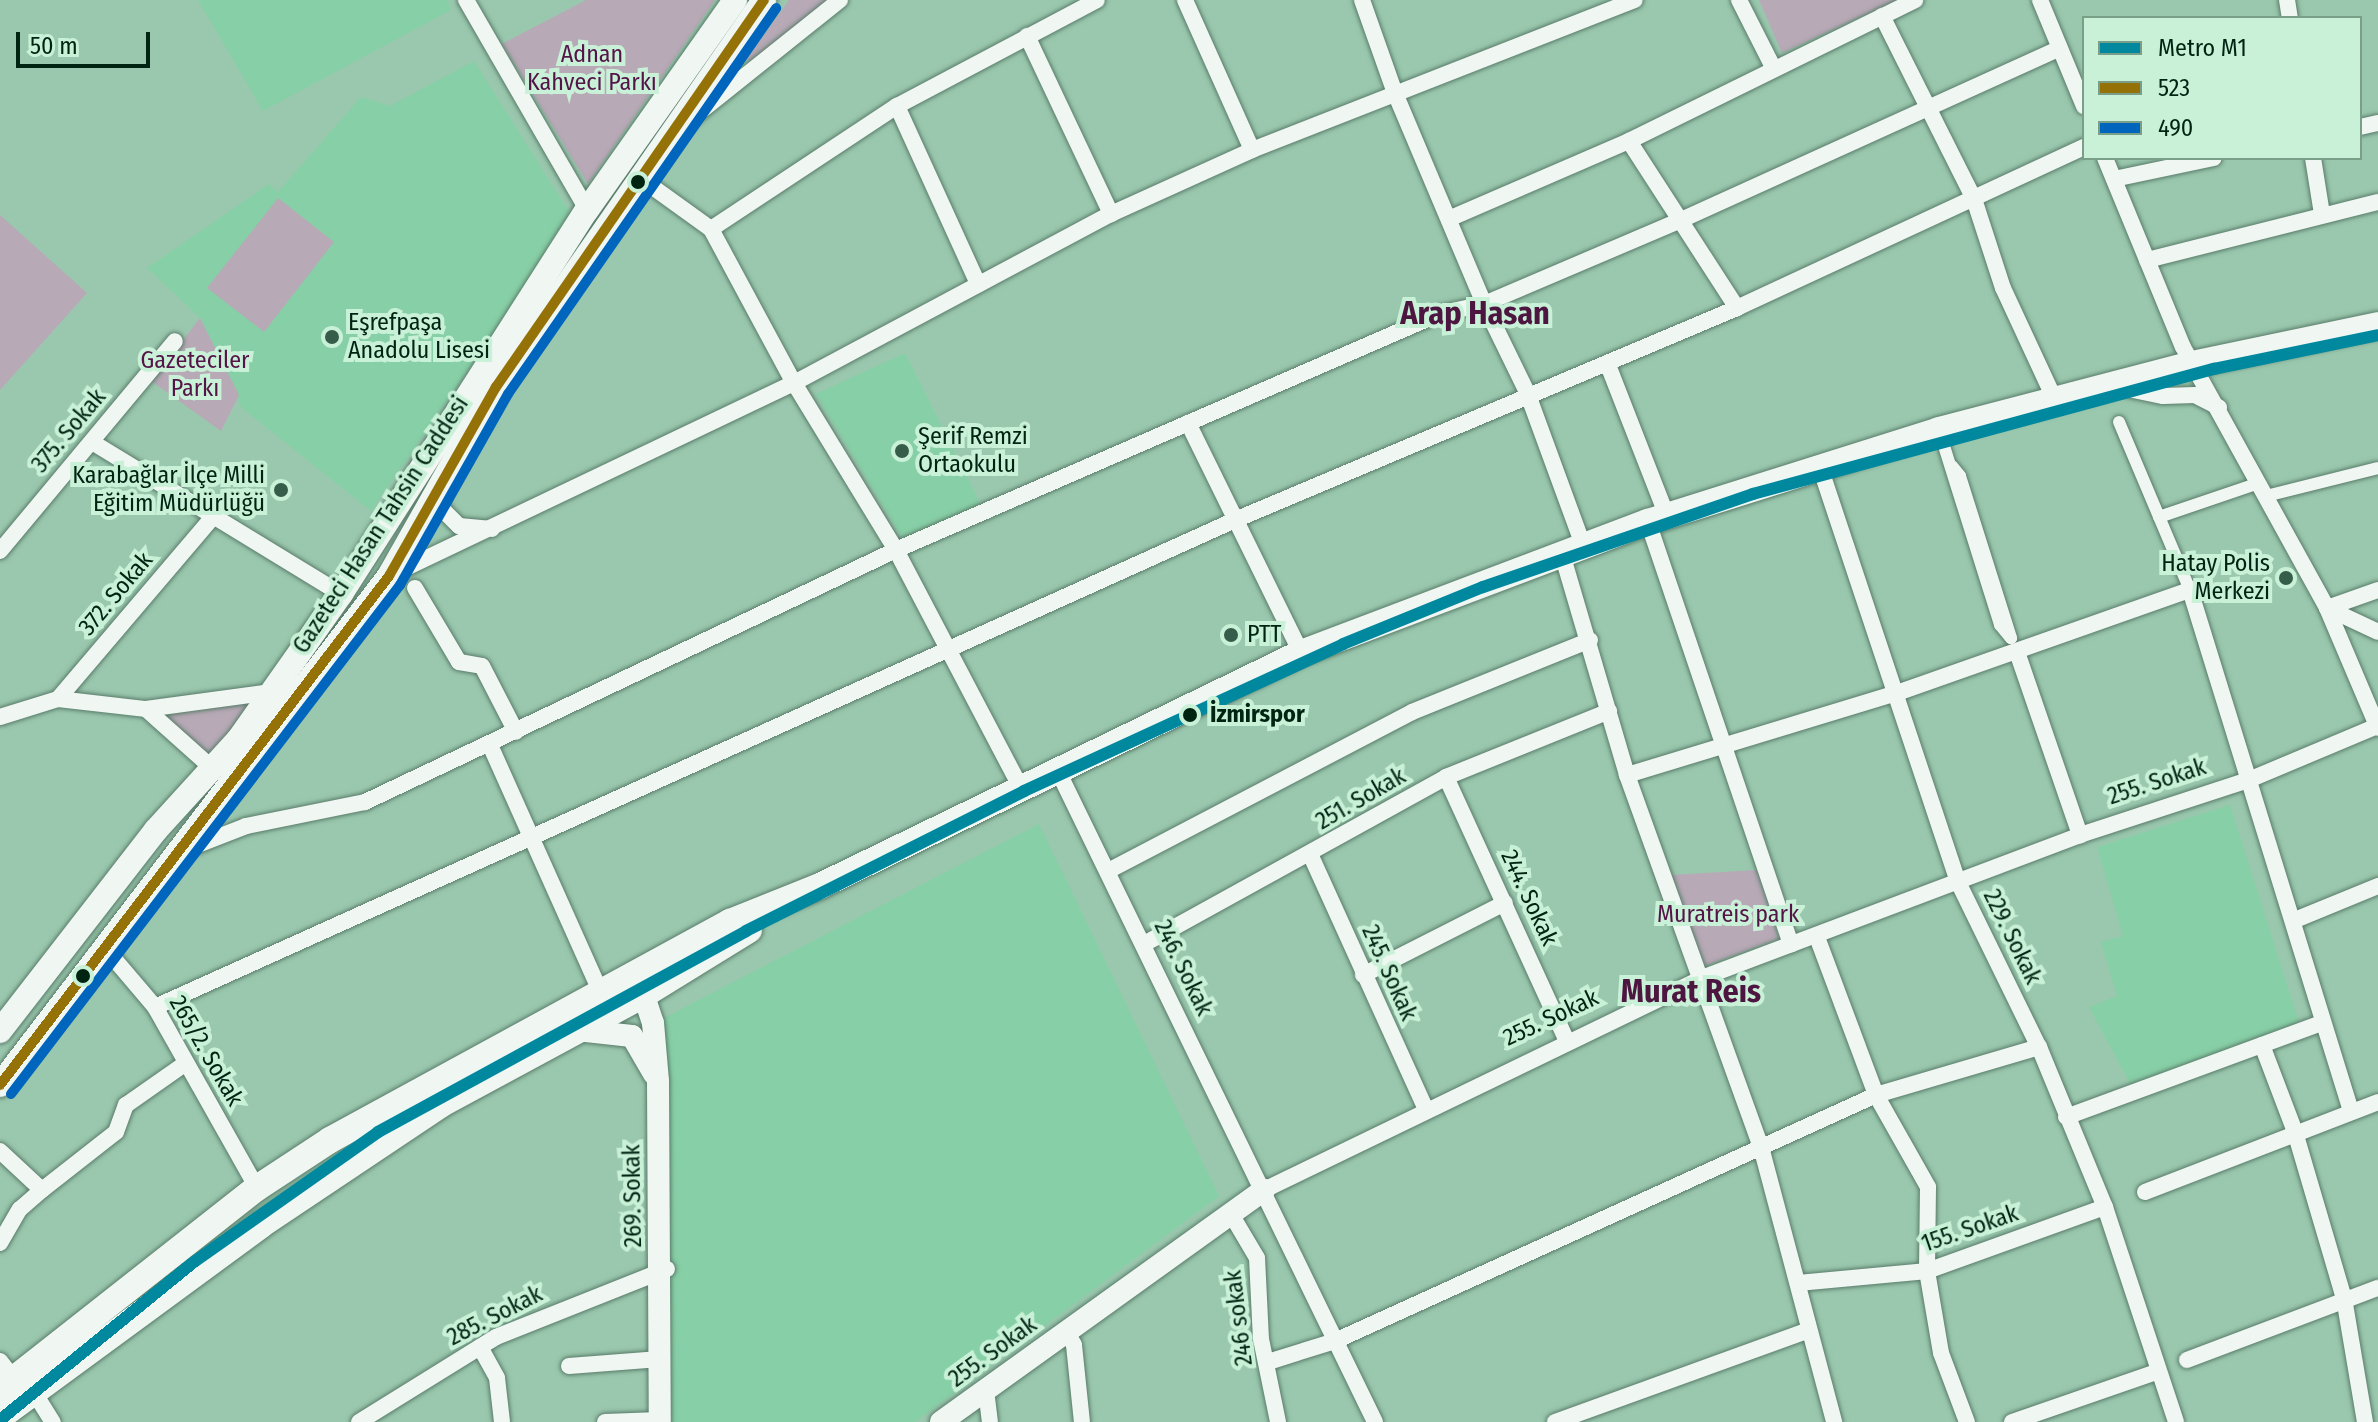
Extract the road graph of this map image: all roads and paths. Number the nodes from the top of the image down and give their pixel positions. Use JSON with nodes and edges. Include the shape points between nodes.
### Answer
{"nodes":[{"id":1,"x":466,"y":0,"type":"edge"},
{"id":2,"x":735,"y":0,"type":"edge"},
{"id":3,"x":764,"y":0,"type":"edge"},
{"id":4,"x":840,"y":0,"type":"edge"},
{"id":5,"x":1097,"y":0,"type":"edge"},
{"id":6,"x":1185,"y":0,"type":"edge"},
{"id":7,"x":1362,"y":0,"type":"edge"},
{"id":8,"x":1635,"y":0,"type":"edge"},
{"id":9,"x":1739,"y":0,"type":"edge"},
{"id":10,"x":1915,"y":0,"type":"edge"},
{"id":11,"x":2040,"y":0,"type":"edge"},
{"id":12,"x":1882,"y":16,"type":"junction"},
{"id":13,"x":1027,"y":36,"type":"junction"},
{"id":14,"x":2060,"y":48,"type":"junction"},
{"id":15,"x":1774,"y":69,"type":"junction"},
{"id":16,"x":1395,"y":93,"type":"junction"},
{"id":17,"x":2082,"y":101,"type":"edge"},
{"id":18,"x":897,"y":106,"type":"junction"},
{"id":19,"x":1928,"y":110,"type":"junction"},
{"id":20,"x":671,"y":133,"type":"junction"},
{"id":21,"x":1629,"y":141,"type":"junction"},
{"id":22,"x":2082,"y":148,"type":"edge"},
{"id":23,"x":1252,"y":150,"type":"junction"},
{"id":24,"x":2106,"y":160,"type":"edge"},
{"id":25,"x":2204,"y":160,"type":"edge"},
{"id":26,"x":2313,"y":160,"type":"edge"},
{"id":27,"x":640,"y":178,"type":"junction"},
{"id":28,"x":2114,"y":179,"type":"junction"},
{"id":29,"x":1974,"y":199,"type":"junction"},
{"id":30,"x":2378,"y":202,"type":"edge"},
{"id":31,"x":587,"y":210,"type":"junction"},
{"id":32,"x":1111,"y":214,"type":"junction"},
{"id":33,"x":2322,"y":214,"type":"junction"},
{"id":34,"x":1451,"y":218,"type":"junction"},
{"id":35,"x":1679,"y":221,"type":"junction"},
{"id":36,"x":711,"y":229,"type":"junction"},
{"id":37,"x":2147,"y":260,"type":"junction"},
{"id":38,"x":978,"y":284,"type":"junction"},
{"id":39,"x":1484,"y":304,"type":"junction"},
{"id":40,"x":1737,"y":308,"type":"junction"},
{"id":41,"x":2378,"y":325,"type":"edge"},
{"id":42,"x":175,"y":341,"type":"dead end"},
{"id":43,"x":2192,"y":364,"type":"junction"},
{"id":44,"x":1608,"y":365,"type":"junction"},
{"id":45,"x":794,"y":383,"type":"junction"},
{"id":46,"x":2110,"y":386,"type":"junction"},
{"id":47,"x":1527,"y":392,"type":"junction"},
{"id":48,"x":2055,"y":400,"type":"junction"},
{"id":49,"x":2220,"y":408,"type":"junction"},
{"id":50,"x":2119,"y":422,"type":"dead end"},
{"id":51,"x":1188,"y":423,"type":"junction"},
{"id":52,"x":1939,"y":430,"type":"junction"},
{"id":53,"x":92,"y":442,"type":"junction"},
{"id":54,"x":1820,"y":467,"type":"junction"},
{"id":55,"x":2378,"y":468,"type":"edge"},
{"id":56,"x":439,"y":487,"type":"junction"},
{"id":57,"x":2262,"y":490,"type":"junction"},
{"id":58,"x":2159,"y":517,"type":"junction"},
{"id":59,"x":211,"y":519,"type":"junction"},
{"id":60,"x":1658,"y":519,"type":"junction"},
{"id":61,"x":1235,"y":520,"type":"junction"},
{"id":62,"x":494,"y":529,"type":"junction"},
{"id":63,"x":896,"y":550,"type":"junction"},
{"id":64,"x":1572,"y":550,"type":"junction"},
{"id":65,"x":0,"y":551,"type":"edge"},
{"id":66,"x":389,"y":576,"type":"junction"},
{"id":67,"x":415,"y":588,"type":"dead end"},
{"id":68,"x":2190,"y":590,"type":"junction"},
{"id":69,"x":2378,"y":590,"type":"edge"},
{"id":70,"x":341,"y":594,"type":"junction"},
{"id":71,"x":2327,"y":608,"type":"junction"},
{"id":72,"x":2378,"y":632,"type":"edge"},
{"id":73,"x":1590,"y":640,"type":"junction"},
{"id":74,"x":2014,"y":645,"type":"junction"},
{"id":75,"x":949,"y":653,"type":"junction"},
{"id":76,"x":1301,"y":653,"type":"junction"},
{"id":77,"x":272,"y":692,"type":"junction"},
{"id":78,"x":1897,"y":693,"type":"junction"},
{"id":79,"x":58,"y":699,"type":"junction"},
{"id":80,"x":146,"y":709,"type":"junction"},
{"id":81,"x":1609,"y":711,"type":"junction"},
{"id":82,"x":0,"y":717,"type":"edge"},
{"id":83,"x":2378,"y":727,"type":"edge"},
{"id":84,"x":516,"y":732,"type":"junction"},
{"id":85,"x":490,"y":745,"type":"junction"},
{"id":86,"x":1722,"y":745,"type":"junction"},
{"id":87,"x":212,"y":768,"type":"junction"},
{"id":88,"x":1057,"y":769,"type":"junction"},
{"id":89,"x":1627,"y":775,"type":"junction"},
{"id":90,"x":1446,"y":777,"type":"junction"},
{"id":91,"x":2251,"y":779,"type":"junction"},
{"id":92,"x":1020,"y":786,"type":"junction"},
{"id":93,"x":2080,"y":835,"type":"junction"},
{"id":94,"x":532,"y":840,"type":"junction"},
{"id":95,"x":182,"y":851,"type":"junction"},
{"id":96,"x":1311,"y":856,"type":"junction"},
{"id":97,"x":1108,"y":871,"type":"junction"},
{"id":98,"x":1958,"y":882,"type":"junction"},
{"id":99,"x":2378,"y":886,"type":"edge"},
{"id":100,"x":1505,"y":903,"type":"junction"},
{"id":101,"x":2295,"y":920,"type":"junction"},
{"id":102,"x":1817,"y":937,"type":"junction"},
{"id":103,"x":1144,"y":944,"type":"junction"},
{"id":104,"x":1791,"y":944,"type":"junction"},
{"id":105,"x":104,"y":947,"type":"junction"},
{"id":106,"x":1363,"y":975,"type":"junction"},
{"id":107,"x":1702,"y":978,"type":"junction"},
{"id":108,"x":640,"y":983,"type":"junction"},
{"id":109,"x":601,"y":993,"type":"junction"},
{"id":110,"x":155,"y":1007,"type":"junction"},
{"id":111,"x":2322,"y":1023,"type":"junction"},
{"id":112,"x":577,"y":1030,"type":"junction"},
{"id":113,"x":0,"y":1031,"type":"edge"},
{"id":114,"x":1566,"y":1039,"type":"junction"},
{"id":115,"x":2262,"y":1045,"type":"junction"},
{"id":116,"x":2039,"y":1047,"type":"junction"},
{"id":117,"x":186,"y":1063,"type":"junction"},
{"id":118,"x":658,"y":1081,"type":"junction"},
{"id":119,"x":0,"y":1085,"type":"edge"},
{"id":120,"x":1876,"y":1095,"type":"junction"},
{"id":121,"x":2378,"y":1102,"type":"edge"},
{"id":122,"x":1426,"y":1109,"type":"junction"},
{"id":123,"x":2351,"y":1111,"type":"junction"},
{"id":124,"x":2066,"y":1117,"type":"junction"},
{"id":125,"x":2295,"y":1132,"type":"junction"},
{"id":126,"x":1761,"y":1147,"type":"junction"},
{"id":127,"x":0,"y":1151,"type":"edge"},
{"id":128,"x":257,"y":1188,"type":"junction"},
{"id":129,"x":42,"y":1190,"type":"junction"},
{"id":130,"x":1264,"y":1190,"type":"junction"},
{"id":131,"x":2145,"y":1192,"type":"dead end"},
{"id":132,"x":2105,"y":1207,"type":"junction"},
{"id":133,"x":1231,"y":1214,"type":"junction"},
{"id":134,"x":0,"y":1243,"type":"edge"},
{"id":135,"x":664,"y":1269,"type":"junction"},
{"id":136,"x":1927,"y":1271,"type":"junction"},
{"id":137,"x":1798,"y":1283,"type":"junction"},
{"id":138,"x":2378,"y":1288,"type":"edge"},
{"id":139,"x":2344,"y":1298,"type":"junction"},
{"id":140,"x":1809,"y":1330,"type":"junction"},
{"id":141,"x":1066,"y":1331,"type":"junction"},
{"id":142,"x":1335,"y":1341,"type":"junction"},
{"id":143,"x":480,"y":1347,"type":"junction"},
{"id":144,"x":660,"y":1359,"type":"junction"},
{"id":145,"x":2187,"y":1360,"type":"dead end"},
{"id":146,"x":1268,"y":1362,"type":"junction"},
{"id":147,"x":569,"y":1366,"type":"dead end"},
{"id":148,"x":2156,"y":1372,"type":"junction"},
{"id":149,"x":12,"y":1380,"type":"edge"},
{"id":150,"x":986,"y":1390,"type":"junction"},
{"id":151,"x":0,"y":1417,"type":"edge"},
{"id":152,"x":660,"y":1421,"type":"edge"},
{"id":153,"x":53,"y":1422,"type":"edge"},
{"id":154,"x":359,"y":1422,"type":"edge"},
{"id":155,"x":502,"y":1422,"type":"edge"},
{"id":156,"x":605,"y":1422,"type":"edge"},
{"id":157,"x":941,"y":1422,"type":"edge"},
{"id":158,"x":990,"y":1422,"type":"edge"},
{"id":159,"x":1082,"y":1422,"type":"edge"},
{"id":160,"x":1278,"y":1422,"type":"edge"},
{"id":161,"x":1375,"y":1422,"type":"edge"},
{"id":162,"x":1555,"y":1422,"type":"edge"},
{"id":163,"x":1834,"y":1422,"type":"edge"},
{"id":164,"x":1967,"y":1422,"type":"edge"},
{"id":165,"x":2012,"y":1422,"type":"edge"},
{"id":166,"x":2176,"y":1422,"type":"edge"},
{"id":167,"x":2365,"y":1422,"type":"edge"}],
"edges":[{"from":1,"to":31,"type":"street"},
{"from":2,"to":31,"type":"main road","name":"Gazeteci Hasan Tahsin Caddesi"},
{"from":3,"to":20,"type":"main road","name":"Gazeteci Hasan Tahsin Caddesi"},
{"from":4,"to":20,"type":"street"},
{"from":5,"to":13,"type":"street"},
{"from":6,"to":23,"type":"street"},
{"from":7,"to":16,"type":"street"},
{"from":8,"to":16,"type":"street"},
{"from":9,"to":15,"type":"street"},
{"from":10,"to":12,"type":"street"},
{"from":11,"to":14,"type":"street"},
{"from":12,"to":15,"type":"street"},
{"from":12,"to":19,"type":"street"},
{"from":13,"to":18,"type":"street"},
{"from":13,"to":32,"type":"street"},
{"from":14,"to":17,"type":"street"},
{"from":14,"to":19,"type":"street"},
{"from":15,"to":21,"type":"street"},
{"from":16,"to":23,"type":"street"},
{"from":16,"to":34,"type":"street"},
{"from":18,"to":36,"type":"street"},
{"from":18,"to":38,"type":"street"},
{"from":19,"to":29,"type":"street"},
{"from":19,"to":35,"type":"street"},
{"from":20,"to":27,"type":"main road","name":"Gazeteci Hasan Tahsin Caddesi"},
{"from":21,"to":34,"type":"street"},
{"from":21,"to":35,"type":"street"},
{"from":22,"to":29,"type":"street"},
{"from":23,"to":32,"type":"street"},
{"from":24,"to":28,"type":"street"},
{"from":25,"to":28,"type":"street"},
{"from":26,"to":33,"type":"street"},
{"from":27,"to":36,"type":"street"},
{"from":27,"to":56,"type":"main road","name":"Gazeteci Hasan Tahsin Caddesi","via":[[496,387]]},
{"from":28,"to":37,"type":"street"},
{"from":29,"to":40,"type":"street"},
{"from":29,"to":48,"type":"street","via":[[2003,288]]},
{"from":30,"to":33,"type":"street"},
{"from":31,"to":70,"type":"main road","name":"Gazeteci Hasan Tahsin Caddesi"},
{"from":32,"to":38,"type":"street"},
{"from":33,"to":37,"type":"street"},
{"from":34,"to":39,"type":"street"},
{"from":35,"to":39,"type":"street"},
{"from":35,"to":40,"type":"street"},
{"from":36,"to":45,"type":"street"},
{"from":37,"to":43,"type":"street"},
{"from":38,"to":45,"type":"street"},
{"from":39,"to":47,"type":"street"},
{"from":39,"to":51,"type":"street","via":[[1439,314]]},
{"from":40,"to":44,"type":"street"},
{"from":41,"to":43,"type":"main road"},
{"from":42,"to":53,"type":"street","name":"375. Sokak"},
{"from":43,"to":46,"type":"main road"},
{"from":43,"to":49,"type":"street"},
{"from":44,"to":47,"type":"street"},
{"from":44,"to":60,"type":"street"},
{"from":45,"to":62,"type":"street"},
{"from":45,"to":63,"type":"street"},
{"from":46,"to":48,"type":"main road"},
{"from":46,"to":49,"type":"street","via":[[2163,396],[2195,395]]},
{"from":47,"to":61,"type":"street"},
{"from":47,"to":64,"type":"street"},
{"from":48,"to":52,"type":"main road"},
{"from":49,"to":57,"type":"street"},
{"from":50,"to":58,"type":"street"},
{"from":51,"to":61,"type":"street"},
{"from":51,"to":63,"type":"street"},
{"from":52,"to":54,"type":"main road"},
{"from":52,"to":74,"type":"street","via":[[1960,476]]},
{"from":53,"to":59,"type":"street"},
{"from":53,"to":65,"type":"street","name":"375. Sokak"},
{"from":54,"to":60,"type":"main road"},
{"from":54,"to":78,"type":"street","name":"229. Sokak"},
{"from":55,"to":57,"type":"street"},
{"from":56,"to":62,"type":"street","via":[[442,509],[459,526]]},
{"from":56,"to":66,"type":"main road","name":"Gazeteci Hasan Tahsin Caddesi"},
{"from":57,"to":58,"type":"street"},
{"from":57,"to":71,"type":"street"},
{"from":58,"to":68,"type":"street"},
{"from":59,"to":70,"type":"street"},
{"from":59,"to":79,"type":"street","name":"372. Sokak"},
{"from":60,"to":64,"type":"main road"},
{"from":60,"to":86,"type":"street"},
{"from":61,"to":75,"type":"street"},
{"from":61,"to":76,"type":"street"},
{"from":62,"to":66,"type":"street"},
{"from":63,"to":75,"type":"street"},
{"from":63,"to":84,"type":"street"},
{"from":64,"to":73,"type":"street"},
{"from":64,"to":76,"type":"main road"},
{"from":66,"to":95,"type":"main road","name":"Gazeteci Hasan Tahsin Caddesi"},
{"from":67,"to":84,"type":"street","via":[[459,662],[482,666]]},
{"from":68,"to":74,"type":"street"},
{"from":68,"to":91,"type":"street"},
{"from":69,"to":71,"type":"street"},
{"from":70,"to":77,"type":"main road","name":"Gazeteci Hasan Tahsin Caddesi"},
{"from":71,"to":72,"type":"street"},
{"from":71,"to":83,"type":"street"},
{"from":73,"to":81,"type":"street"},
{"from":73,"to":97,"type":"street","via":[[1412,712]]},
{"from":74,"to":78,"type":"street"},
{"from":74,"to":93,"type":"street"},
{"from":75,"to":92,"type":"street"},
{"from":75,"to":94,"type":"street"},
{"from":76,"to":88,"type":"main road"},
{"from":77,"to":80,"type":"street"},
{"from":77,"to":87,"type":"main road","name":"Gazeteci Hasan Tahsin Caddesi"},
{"from":78,"to":86,"type":"street"},
{"from":78,"to":98,"type":"street","name":"229. Sokak"},
{"from":79,"to":80,"type":"street"},
{"from":79,"to":82,"type":"street"},
{"from":80,"to":87,"type":"street"},
{"from":81,"to":89,"type":"street"},
{"from":81,"to":90,"type":"street","name":"251. Sokak"},
{"from":83,"to":91,"type":"street","name":"255. Sokak"},
{"from":84,"to":85,"type":"street"},
{"from":85,"to":94,"type":"street"},
{"from":85,"to":95,"type":"street","via":[[365,802],[246,826]]},
{"from":86,"to":89,"type":"street"},
{"from":86,"to":104,"type":"street"},
{"from":87,"to":113,"type":"main road","name":"Gazeteci Hasan Tahsin Caddesi","via":[[156,830]]},
{"from":88,"to":92,"type":"main road"},
{"from":88,"to":97,"type":"street","name":"246. Sokak"},
{"from":89,"to":107,"type":"street"},
{"from":90,"to":96,"type":"street","name":"251. Sokak"},
{"from":90,"to":100,"type":"street","name":"244. Sokak"},
{"from":91,"to":93,"type":"street","name":"255. Sokak"},
{"from":91,"to":101,"type":"street"},
{"from":92,"to":108,"type":"main road"},
{"from":93,"to":98,"type":"street","name":"255. Sokak"},
{"from":94,"to":109,"type":"street"},
{"from":94,"to":110,"type":"street"},
{"from":95,"to":105,"type":"main road","name":"Gazeteci Hasan Tahsin Caddesi"},
{"from":96,"to":103,"type":"street","name":"251. Sokak"},
{"from":96,"to":106,"type":"street","name":"245. Sokak"},
{"from":97,"to":103,"type":"street","name":"246. Sokak"},
{"from":98,"to":102,"type":"street","name":"255. Sokak"},
{"from":98,"to":116,"type":"street","name":"229. Sokak"},
{"from":99,"to":101,"type":"street"},
{"from":100,"to":106,"type":"street"},
{"from":100,"to":114,"type":"street","name":"244. Sokak"},
{"from":101,"to":111,"type":"street"},
{"from":102,"to":104,"type":"street","name":"255. Sokak"},
{"from":102,"to":120,"type":"street"},
{"from":103,"to":130,"type":"street","name":"246. Sokak"},
{"from":104,"to":107,"type":"street","name":"255. Sokak"},
{"from":105,"to":110,"type":"street","name":"265/2. Sokak"},
{"from":105,"to":119,"type":"main road","name":"Gazeteci Hasan Tahsin Caddesi"},
{"from":106,"to":122,"type":"street","name":"245. Sokak"},
{"from":107,"to":114,"type":"street","name":"255. Sokak"},
{"from":107,"to":126,"type":"street"},
{"from":108,"to":109,"type":"main road"},
{"from":108,"to":112,"type":"main road"},
{"from":108,"to":118,"type":"street","name":"269. Sokak"},
{"from":109,"to":128,"type":"main road","via":[[330,1140]]},
{"from":110,"to":117,"type":"street","name":"265/2. Sokak"},
{"from":111,"to":115,"type":"street"},
{"from":111,"to":123,"type":"street"},
{"from":112,"to":118,"type":"street","via":[[632,1036]]},
{"from":112,"to":149,"type":"main road","via":[[440,1105],[261,1225]]},
{"from":114,"to":122,"type":"street","name":"255. Sokak"},
{"from":115,"to":124,"type":"street"},
{"from":115,"to":125,"type":"street"},
{"from":116,"to":120,"type":"street"},
{"from":116,"to":124,"type":"street","name":"229. Sokak"},
{"from":117,"to":128,"type":"street","name":"265/2. Sokak"},
{"from":117,"to":129,"type":"street","via":[[126,1105],[116,1132]]},
{"from":118,"to":135,"type":"street","name":"269. Sokak"},
{"from":120,"to":126,"type":"street"},
{"from":120,"to":136,"type":"street","via":[[1928,1187]]},
{"from":121,"to":123,"type":"street"},
{"from":122,"to":130,"type":"street","name":"255. Sokak"},
{"from":123,"to":125,"type":"street"},
{"from":124,"to":132,"type":"street","name":"229. Sokak"},
{"from":125,"to":131,"type":"street"},
{"from":125,"to":139,"type":"street"},
{"from":126,"to":137,"type":"street"},
{"from":126,"to":142,"type":"street"},
{"from":127,"to":129,"type":"street"},
{"from":128,"to":149,"type":"main road"},
{"from":129,"to":134,"type":"street","via":[[20,1209]]},
{"from":130,"to":133,"type":"street","name":"255. Sokak"},
{"from":130,"to":142,"type":"street","name":"246. Sokak"},
{"from":132,"to":136,"type":"street","name":"155. Sokak"},
{"from":132,"to":148,"type":"street","name":"229. Sokak"},
{"from":133,"to":141,"type":"street","name":"255. Sokak"},
{"from":133,"to":146,"type":"street","name":"246 sokak","via":[[1257,1258],[1261,1339]]},
{"from":135,"to":143,"type":"street","name":"285. Sokak"},
{"from":135,"to":144,"type":"street","name":"269. Sokak"},
{"from":136,"to":137,"type":"street","name":"155. Sokak"},
{"from":136,"to":164,"type":"street","via":[[1941,1353]]},
{"from":137,"to":140,"type":"street"},
{"from":138,"to":139,"type":"street"},
{"from":139,"to":145,"type":"street"},
{"from":139,"to":167,"type":"street"},
{"from":140,"to":162,"type":"street"},
{"from":140,"to":163,"type":"street"},
{"from":141,"to":150,"type":"street","name":"255. Sokak"},
{"from":141,"to":159,"type":"street","via":[[1074,1345]]},
{"from":142,"to":146,"type":"street"},
{"from":142,"to":161,"type":"street","name":"246. Sokak"},
{"from":143,"to":154,"type":"street","name":"285. Sokak"},
{"from":143,"to":155,"type":"street","via":[[497,1378]]},
{"from":144,"to":147,"type":"street"},
{"from":144,"to":152,"type":"street","name":"269. Sokak"},
{"from":146,"to":160,"type":"street","name":"246 sokak"},
{"from":148,"to":165,"type":"street"},
{"from":148,"to":166,"type":"street","name":"229. Sokak"},
{"from":149,"to":151,"type":"main road"},
{"from":149,"to":153,"type":"street"},
{"from":150,"to":157,"type":"street","name":"255. Sokak"},
{"from":150,"to":158,"type":"street"},
{"from":152,"to":156,"type":"street"}]}
